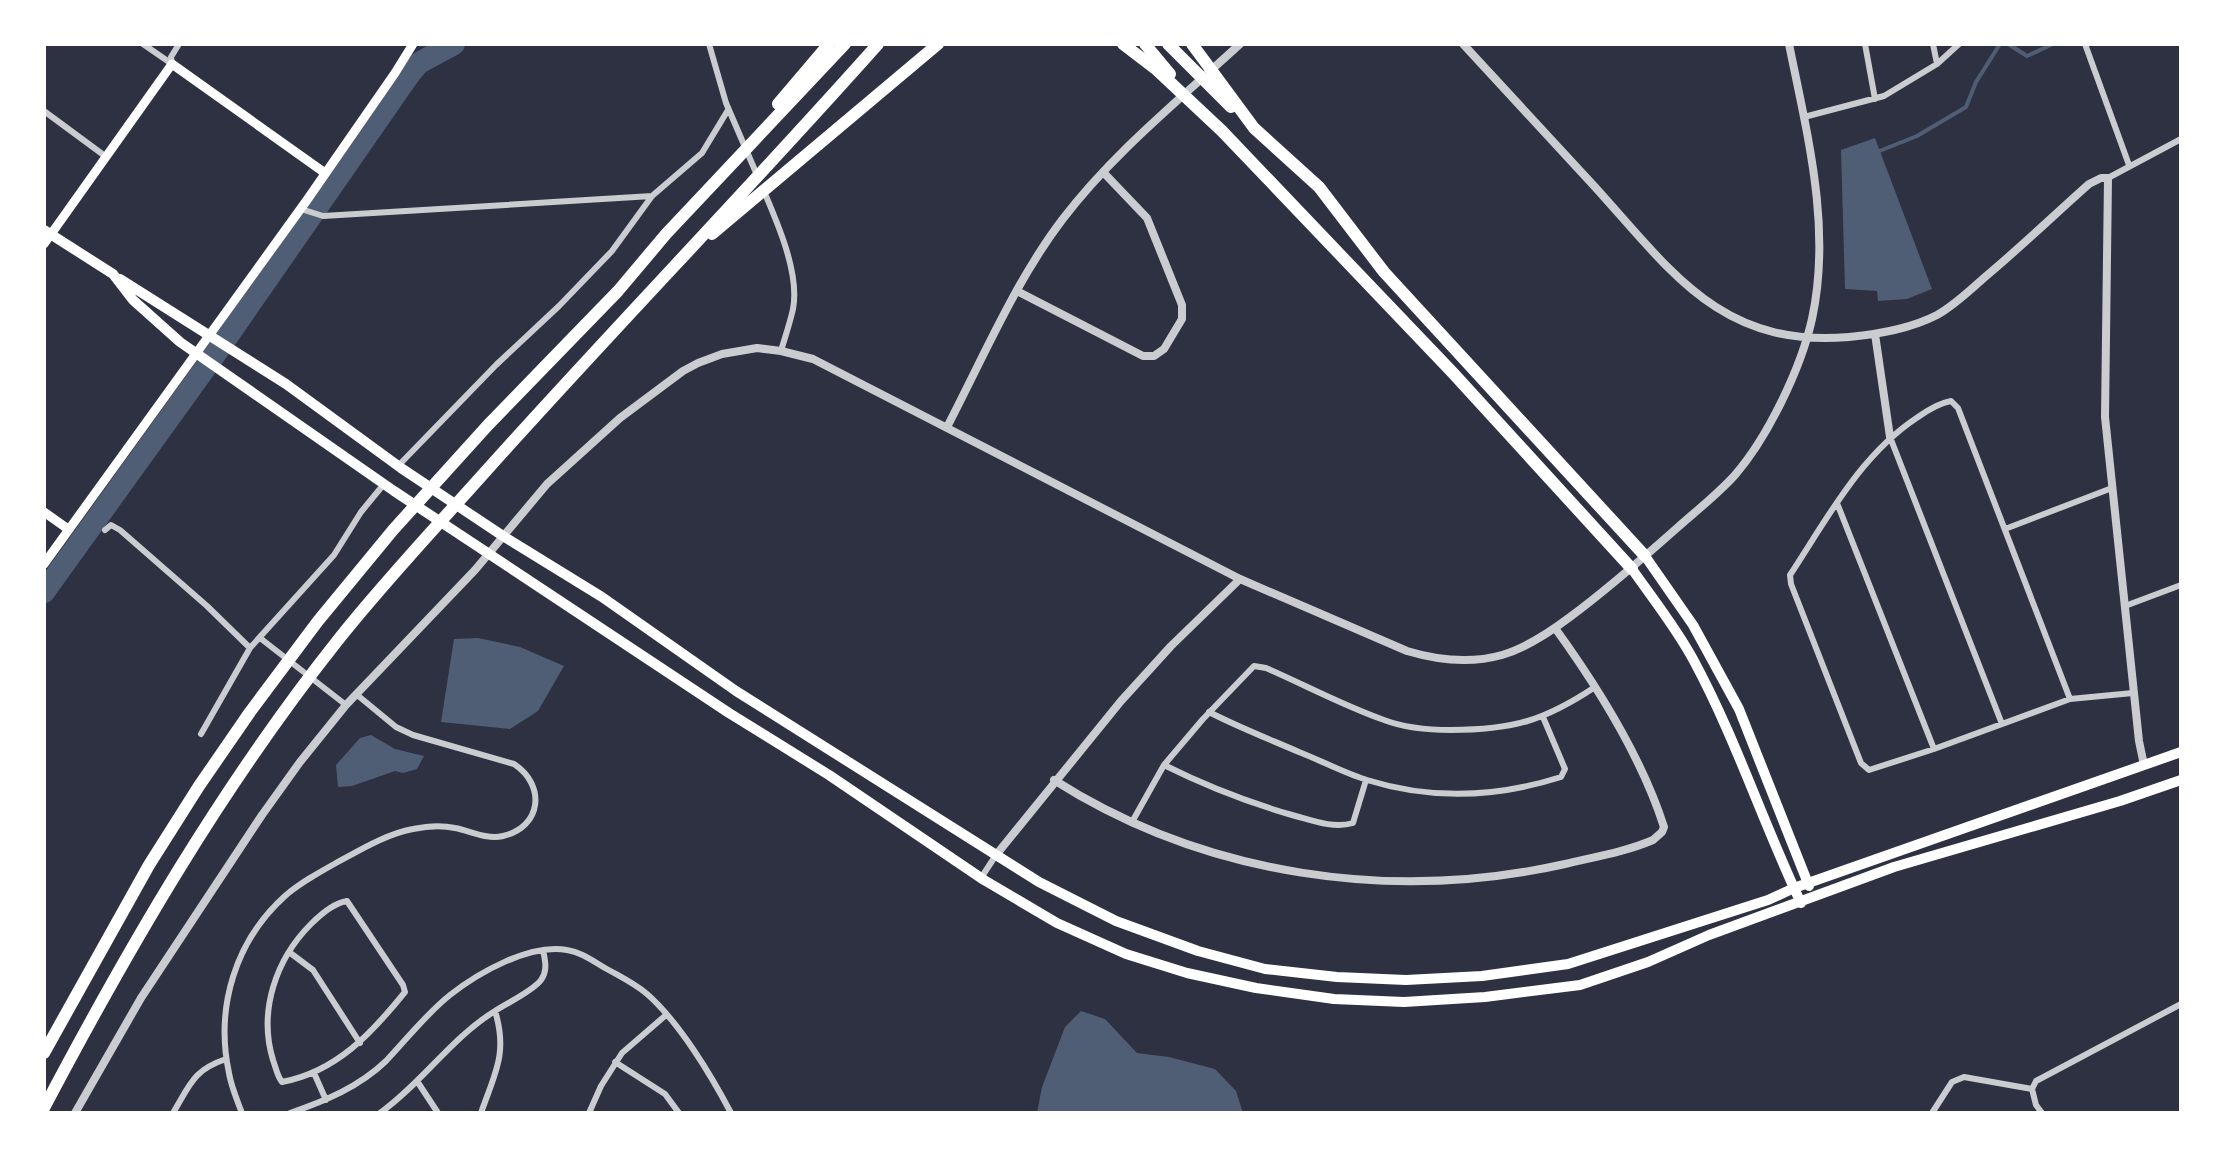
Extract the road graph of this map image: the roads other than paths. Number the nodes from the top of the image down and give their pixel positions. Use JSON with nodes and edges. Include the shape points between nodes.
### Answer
{"nodes":[{"id":1,"x":143,"y":44,"type":"edge"},
{"id":2,"x":179,"y":44,"type":"edge"},
{"id":3,"x":413,"y":44,"type":"edge"},
{"id":4,"x":709,"y":44,"type":"edge"},
{"id":5,"x":829,"y":44,"type":"edge"},
{"id":6,"x":845,"y":44,"type":"edge"},
{"id":7,"x":878,"y":44,"type":"edge"},
{"id":8,"x":938,"y":44,"type":"edge"},
{"id":9,"x":1123,"y":44,"type":"edge"},
{"id":10,"x":1145,"y":44,"type":"edge"},
{"id":11,"x":1168,"y":44,"type":"edge"},
{"id":12,"x":1192,"y":44,"type":"edge"},
{"id":13,"x":1239,"y":44,"type":"edge"},
{"id":14,"x":1463,"y":44,"type":"edge"},
{"id":15,"x":1789,"y":44,"type":"edge"},
{"id":16,"x":1865,"y":44,"type":"edge"},
{"id":17,"x":1933,"y":44,"type":"edge"},
{"id":18,"x":1959,"y":44,"type":"edge"},
{"id":19,"x":2085,"y":44,"type":"edge"},
{"id":20,"x":172,"y":64,"type":"junction"},
{"id":21,"x":1937,"y":64,"type":"junction"},
{"id":22,"x":1875,"y":99,"type":"junction"},
{"id":23,"x":728,"y":110,"type":"junction"},
{"id":24,"x":1201,"y":110,"type":"junction"},
{"id":25,"x":44,"y":111,"type":"edge"},
{"id":26,"x":1804,"y":117,"type":"junction"},
{"id":27,"x":1254,"y":128,"type":"junction"},
{"id":28,"x":2181,"y":139,"type":"edge"},
{"id":29,"x":105,"y":156,"type":"junction"},
{"id":30,"x":2129,"y":165,"type":"junction"},
{"id":31,"x":1103,"y":172,"type":"junction"},
{"id":32,"x":325,"y":173,"type":"junction"},
{"id":33,"x":2108,"y":178,"type":"junction"},
{"id":34,"x":652,"y":196,"type":"junction"},
{"id":35,"x":303,"y":210,"type":"junction"},
{"id":36,"x":666,"y":234,"type":"junction"},
{"id":37,"x":46,"y":236,"type":"edge"},
{"id":38,"x":681,"y":259,"type":"junction"},
{"id":39,"x":113,"y":274,"type":"junction"},
{"id":40,"x":1017,"y":291,"type":"junction"},
{"id":41,"x":1875,"y":334,"type":"junction"},
{"id":42,"x":1807,"y":338,"type":"junction"},
{"id":43,"x":781,"y":351,"type":"junction"},
{"id":44,"x":947,"y":427,"type":"junction"},
{"id":45,"x":1890,"y":437,"type":"junction"},
{"id":46,"x":400,"y":467,"type":"junction"},
{"id":47,"x":384,"y":484,"type":"junction"},
{"id":48,"x":2112,"y":488,"type":"junction"},
{"id":49,"x":1837,"y":503,"type":"junction"},
{"id":50,"x":44,"y":512,"type":"edge"},
{"id":51,"x":68,"y":529,"type":"junction"},
{"id":52,"x":2005,"y":529,"type":"junction"},
{"id":53,"x":105,"y":530,"type":"dead end"},
{"id":54,"x":503,"y":536,"type":"junction"},
{"id":55,"x":488,"y":555,"type":"junction"},
{"id":56,"x":1645,"y":556,"type":"junction"},
{"id":57,"x":44,"y":564,"type":"edge"},
{"id":58,"x":1632,"y":569,"type":"junction"},
{"id":59,"x":1240,"y":579,"type":"junction"},
{"id":60,"x":2181,"y":585,"type":"edge"},
{"id":61,"x":2124,"y":607,"type":"junction"},
{"id":62,"x":1555,"y":628,"type":"junction"},
{"id":63,"x":260,"y":638,"type":"junction"},
{"id":64,"x":250,"y":648,"type":"junction"},
{"id":65,"x":1595,"y":687,"type":"junction"},
{"id":66,"x":2133,"y":693,"type":"junction"},
{"id":67,"x":356,"y":694,"type":"junction"},
{"id":68,"x":2070,"y":699,"type":"junction"},
{"id":69,"x":346,"y":705,"type":"junction"},
{"id":70,"x":1209,"y":712,"type":"junction"},
{"id":71,"x":1543,"y":717,"type":"junction"},
{"id":72,"x":2002,"y":724,"type":"junction"},
{"id":73,"x":201,"y":734,"type":"dead end"},
{"id":74,"x":1934,"y":749,"type":"junction"},
{"id":75,"x":2181,"y":752,"type":"edge"},
{"id":76,"x":1164,"y":765,"type":"junction"},
{"id":77,"x":2144,"y":765,"type":"junction"},
{"id":78,"x":1054,"y":780,"type":"junction"},
{"id":79,"x":1366,"y":780,"type":"junction"},
{"id":80,"x":2181,"y":780,"type":"edge"},
{"id":81,"x":1132,"y":822,"type":"junction"},
{"id":82,"x":996,"y":855,"type":"junction"},
{"id":83,"x":981,"y":878,"type":"junction"},
{"id":84,"x":1808,"y":883,"type":"junction"},
{"id":85,"x":1794,"y":888,"type":"junction"},
{"id":86,"x":1813,"y":898,"type":"junction"},
{"id":87,"x":1801,"y":903,"type":"junction"},
{"id":88,"x":543,"y":950,"type":"junction"},
{"id":89,"x":289,"y":952,"type":"junction"},
{"id":90,"x":2181,"y":1004,"type":"edge"},
{"id":91,"x":495,"y":1011,"type":"junction"},
{"id":92,"x":666,"y":1015,"type":"junction"},
{"id":93,"x":360,"y":1043,"type":"junction"},
{"id":94,"x":44,"y":1053,"type":"edge"},
{"id":95,"x":226,"y":1059,"type":"junction"},
{"id":96,"x":615,"y":1062,"type":"junction"},
{"id":97,"x":314,"y":1073,"type":"junction"},
{"id":98,"x":417,"y":1081,"type":"junction"},
{"id":99,"x":2032,"y":1089,"type":"junction"},
{"id":100,"x":326,"y":1100,"type":"junction"},
{"id":101,"x":44,"y":1108,"type":"edge"},
{"id":102,"x":75,"y":1113,"type":"edge"},
{"id":103,"x":173,"y":1113,"type":"edge"},
{"id":104,"x":242,"y":1113,"type":"edge"},
{"id":105,"x":290,"y":1113,"type":"edge"},
{"id":106,"x":380,"y":1113,"type":"edge"},
{"id":107,"x":438,"y":1113,"type":"edge"},
{"id":108,"x":481,"y":1113,"type":"edge"},
{"id":109,"x":589,"y":1113,"type":"edge"},
{"id":110,"x":679,"y":1113,"type":"edge"},
{"id":111,"x":731,"y":1113,"type":"edge"},
{"id":112,"x":1932,"y":1113,"type":"edge"},
{"id":113,"x":2042,"y":1113,"type":"edge"}],
"edges":[{"from":1,"to":20,"type":"street"},
{"from":2,"to":20,"type":"street"},
{"from":3,"to":32,"type":"main road"},
{"from":4,"to":23,"type":"street"},
{"from":5,"to":36,"type":"highway"},
{"from":6,"to":36,"type":"highway"},
{"from":7,"to":38,"type":"highway"},
{"from":8,"to":38,"type":"highway"},
{"from":9,"to":24,"type":"highway"},
{"from":10,"to":24,"type":"highway"},
{"from":11,"to":27,"type":"highway"},
{"from":12,"to":27,"type":"highway"},
{"from":13,"to":31,"type":"street"},
{"from":14,"to":42,"type":"street","via":[[1693,292],[1742,322]]},
{"from":15,"to":26,"type":"street"},
{"from":16,"to":22,"type":"street"},
{"from":17,"to":21,"type":"street"},
{"from":18,"to":21,"type":"street"},
{"from":19,"to":30,"type":"street"},
{"from":20,"to":29,"type":"main road"},
{"from":20,"to":32,"type":"main road"},
{"from":21,"to":22,"type":"street"},
{"from":22,"to":26,"type":"street"},
{"from":23,"to":34,"type":"street","via":[[702,153]]},
{"from":23,"to":43,"type":"street","via":[[794,279],[794,307]]},
{"from":24,"to":58,"type":"highway"},
{"from":25,"to":29,"type":"street"},
{"from":26,"to":42,"type":"street","via":[[1821,245]]},
{"from":27,"to":56,"type":"highway","via":[[1319,187],[1384,272]]},
{"from":28,"to":30,"type":"street"},
{"from":29,"to":37,"type":"main road"},
{"from":30,"to":33,"type":"street"},
{"from":31,"to":40,"type":"street","via":[[1062,220]]},
{"from":31,"to":40,"type":"street","via":[[1147,218],[1179,294],[1182,319],[1164,349],[1143,356]]},
{"from":32,"to":35,"type":"main road"},
{"from":33,"to":41,"type":"street","via":[[2089,184],[1948,308],[1910,326]]},
{"from":33,"to":48,"type":"street","via":[[2105,401]]},
{"from":34,"to":35,"type":"street","via":[[323,216]]},
{"from":34,"to":46,"type":"street","via":[[612,251]]},
{"from":35,"to":51,"type":"main road"},
{"from":36,"to":94,"type":"highway","via":[[393,530],[318,621],[199,786]]},
{"from":37,"to":39,"type":"main road"},
{"from":38,"to":101,"type":"highway","via":[[339,639],[272,728],[203,829]]},
{"from":39,"to":46,"type":"main road","via":[[286,384]]},
{"from":39,"to":47,"type":"main road","via":[[133,300],[180,342]]},
{"from":40,"to":44,"type":"street"},
{"from":41,"to":42,"type":"street"},
{"from":41,"to":45,"type":"street"},
{"from":42,"to":56,"type":"street","via":[[1769,425],[1735,475]]},
{"from":43,"to":44,"type":"street","via":[[813,359]]},
{"from":43,"to":54,"type":"street","via":[[736,351],[683,371],[582,451]]},
{"from":44,"to":59,"type":"street"},
{"from":45,"to":49,"type":"street"},
{"from":45,"to":52,"type":"street","via":[[1939,404],[1954,403]]},
{"from":45,"to":72,"type":"street"},
{"from":46,"to":54,"type":"main road"},
{"from":47,"to":55,"type":"main road"},
{"from":47,"to":63,"type":"street","via":[[334,555]]},
{"from":48,"to":52,"type":"street"},
{"from":48,"to":61,"type":"street"},
{"from":49,"to":74,"type":"street"},
{"from":49,"to":74,"type":"street","via":[[1790,575],[1861,763],[1869,770]]},
{"from":50,"to":51,"type":"main road"},
{"from":51,"to":57,"type":"main road"},
{"from":52,"to":68,"type":"street"},
{"from":53,"to":64,"type":"street","via":[[111,525],[120,530]]},
{"from":54,"to":55,"type":"street"},
{"from":54,"to":82,"type":"main road"},
{"from":55,"to":67,"type":"street"},
{"from":55,"to":83,"type":"main road"},
{"from":56,"to":58,"type":"street"},
{"from":56,"to":84,"type":"main road","via":[[1693,625],[1739,709]]},
{"from":58,"to":62,"type":"street"},
{"from":58,"to":85,"type":"main road","via":[[1694,660]]},
{"from":59,"to":62,"type":"street","via":[[1427,657],[1458,661],[1498,656]]},
{"from":59,"to":78,"type":"street","via":[[1171,646]]},
{"from":60,"to":61,"type":"street"},
{"from":61,"to":66,"type":"street"},
{"from":62,"to":65,"type":"street"},
{"from":63,"to":64,"type":"street"},
{"from":63,"to":69,"type":"street"},
{"from":64,"to":73,"type":"street"},
{"from":65,"to":71,"type":"street"},
{"from":65,"to":81,"type":"street","via":[[1639,767],[1664,827],[1645,844],[1480,878],[1379,881],[1269,867],[1195,847]]},
{"from":66,"to":68,"type":"street"},
{"from":66,"to":77,"type":"street"},
{"from":67,"to":69,"type":"street"},
{"from":67,"to":95,"type":"street","via":[[413,735],[514,764],[533,785],[534,809],[527,823],[499,837],[436,826],[409,829],[335,864],[285,896],[248,942],[230,984]]},
{"from":68,"to":72,"type":"street"},
{"from":69,"to":102,"type":"street","via":[[285,783],[149,984]]},
{"from":70,"to":71,"type":"street","via":[[1258,666],[1386,721],[1434,730],[1485,731]]},
{"from":70,"to":76,"type":"street"},
{"from":70,"to":79,"type":"street"},
{"from":71,"to":79,"type":"street","via":[[1565,769],[1561,777],[1475,794],[1424,792]]},
{"from":72,"to":74,"type":"street"},
{"from":75,"to":77,"type":"main road"},
{"from":76,"to":79,"type":"street","via":[[1251,803],[1336,825],[1353,823]]},
{"from":76,"to":81,"type":"street"},
{"from":77,"to":84,"type":"main road"},
{"from":78,"to":81,"type":"street"},
{"from":78,"to":82,"type":"street"},
{"from":80,"to":86,"type":"main road","via":[[1906,863]]},
{"from":82,"to":83,"type":"street"},
{"from":82,"to":85,"type":"main road","via":[[1116,921],[1198,951],[1265,969],[1365,979],[1482,976],[1568,964]]},
{"from":83,"to":87,"type":"main road","via":[[1057,923],[1126,954],[1187,973],[1334,999],[1404,1002],[1580,985]]},
{"from":84,"to":85,"type":"main road"},
{"from":84,"to":86,"type":"main road"},
{"from":85,"to":87,"type":"main road"},
{"from":86,"to":87,"type":"main road"},
{"from":88,"to":91,"type":"street","via":[[545,969],[539,982]]},
{"from":88,"to":92,"type":"street","via":[[581,954],[636,986]]},
{"from":88,"to":100,"type":"street","via":[[465,984],[369,1075]]},
{"from":89,"to":93,"type":"street","via":[[313,970]]},
{"from":89,"to":93,"type":"street","via":[[315,920],[349,902],[405,989]]},
{"from":89,"to":97,"type":"street","via":[[271,993],[271,1052],[282,1082]]},
{"from":90,"to":99,"type":"street","via":[[2036,1081]]},
{"from":91,"to":98,"type":"street","via":[[463,1034]]},
{"from":91,"to":108,"type":"street","via":[[502,1047]]},
{"from":92,"to":96,"type":"street"},
{"from":92,"to":111,"type":"street"},
{"from":93,"to":97,"type":"street"},
{"from":95,"to":103,"type":"street","via":[[199,1071]]},
{"from":95,"to":104,"type":"street"},
{"from":96,"to":109,"type":"street"},
{"from":96,"to":110,"type":"street","via":[[663,1093]]},
{"from":97,"to":100,"type":"street"},
{"from":98,"to":106,"type":"street"},
{"from":98,"to":107,"type":"street"},
{"from":99,"to":112,"type":"street","via":[[1964,1077],[1952,1082]]},
{"from":99,"to":113,"type":"street"},
{"from":100,"to":105,"type":"street"}]}
